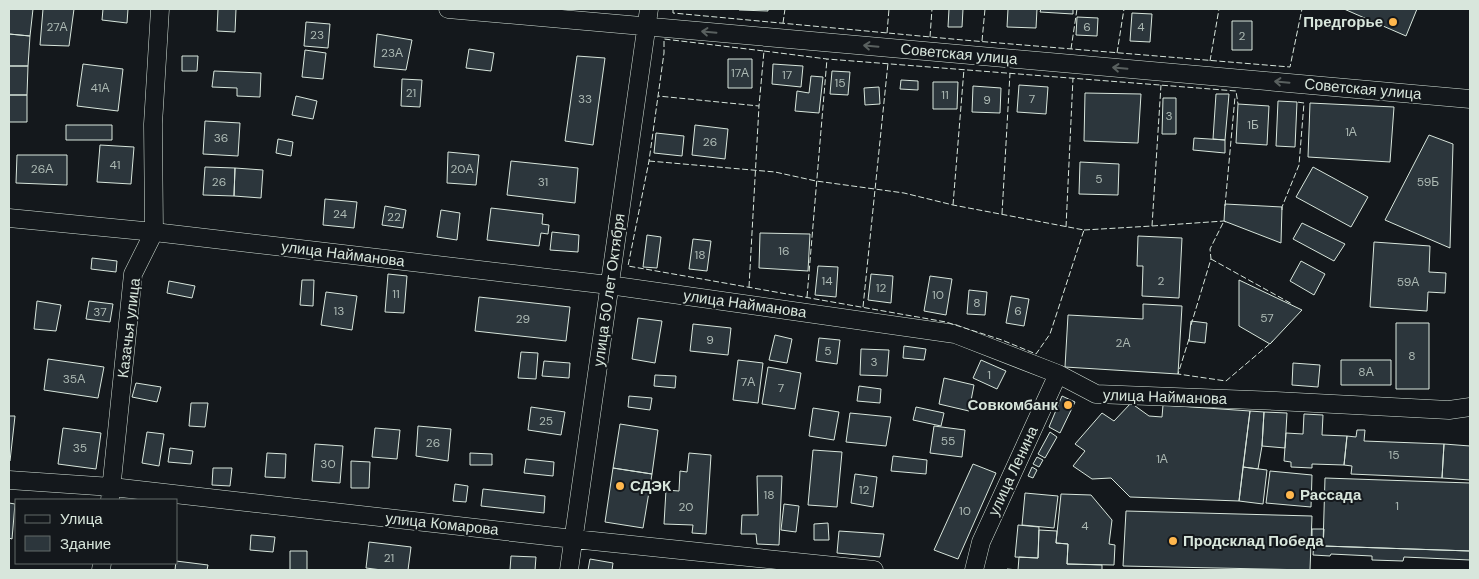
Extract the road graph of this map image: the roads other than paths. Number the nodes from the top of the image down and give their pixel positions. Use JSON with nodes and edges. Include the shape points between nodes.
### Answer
{"nodes":[{"id":1,"x":160,"y":9,"type":"edge"},
{"id":2,"x":448,"y":9,"type":"edge"},
{"id":3,"x":649,"y":9,"type":"edge"},
{"id":4,"x":646,"y":26,"type":"junction"},
{"id":5,"x":1470,"y":99,"type":"edge"},
{"id":6,"x":9,"y":218,"type":"edge"},
{"id":7,"x":154,"y":232,"type":"junction"},
{"id":8,"x":609,"y":285,"type":"junction"},
{"id":9,"x":1058,"y":374,"type":"junction"},
{"id":10,"x":1470,"y":407,"type":"edge"},
{"id":11,"x":9,"y":480,"type":"edge"},
{"id":12,"x":111,"y":493,"type":"edge"},
{"id":13,"x":171,"y":499,"type":"edge"},
{"id":14,"x":178,"y":500,"type":"edge"},
{"id":15,"x":574,"y":539,"type":"junction"},
{"id":16,"x":569,"y":570,"type":"edge"},
{"id":17,"x":874,"y":570,"type":"edge"},
{"id":18,"x":974,"y":570,"type":"edge"}],
"edges":[{"from":1,"to":7,"type":"street","name":"Казачья улица","via":[[154,124]]},
{"from":2,"to":4,"type":"street","name":"Советская улица"},
{"from":3,"to":4,"type":"street","name":"улица 50 лет Октября"},
{"from":5,"to":4,"type":"street","name":"Советская улица","one_way":true},
{"from":4,"to":8,"type":"street","name":"улица 50 лет Октября"},
{"from":6,"to":7,"type":"street","name":"улица Найманова"},
{"from":7,"to":8,"type":"street","name":"улица Найманова"},
{"from":7,"to":12,"type":"street","name":"Казачья улица","via":[[133,274]]},
{"from":8,"to":9,"type":"street","name":"улица Найманова","via":[[955,334]]},
{"from":8,"to":15,"type":"street","name":"улица 50 лет Октября"},
{"from":9,"to":10,"type":"street","name":"улица Найманова","via":[[1096,394],[1449,410]]},
{"from":9,"to":18,"type":"street","name":"улица Ленина","via":[[981,542]]},
{"from":11,"to":12,"type":"street","name":"улица Комарова"},
{"from":12,"to":13,"type":"street","name":"улица Комарова"},
{"from":14,"to":15,"type":"street","name":"улица Комарова"},
{"from":15,"to":16,"type":"street","name":"улица 50 лет Октября"},
{"from":15,"to":17,"type":"street","name":"улица Комарова"}]}
